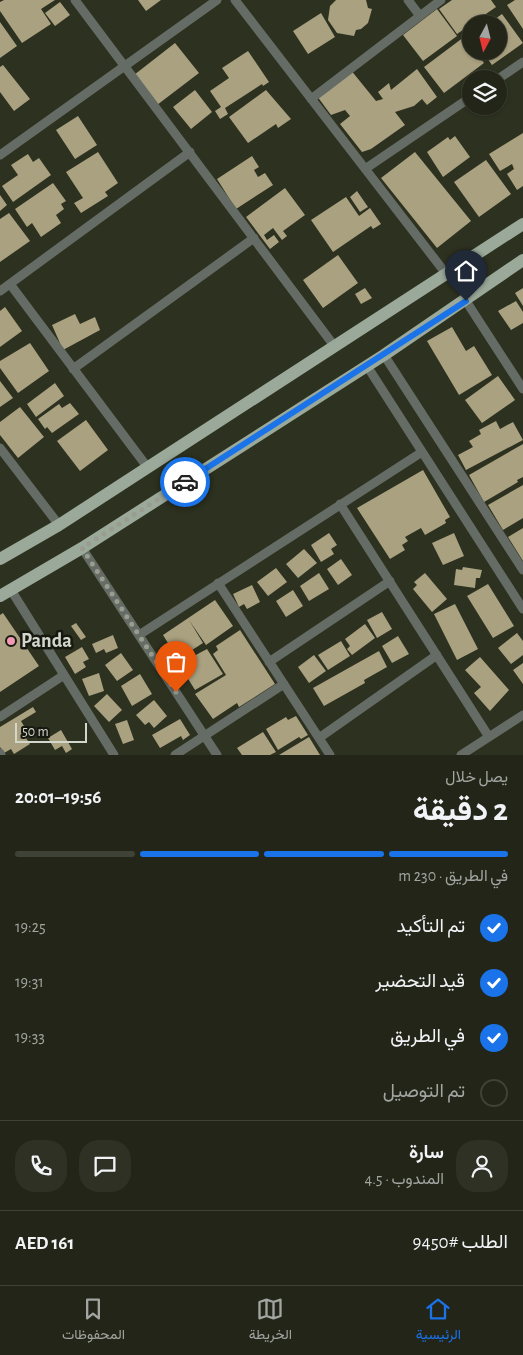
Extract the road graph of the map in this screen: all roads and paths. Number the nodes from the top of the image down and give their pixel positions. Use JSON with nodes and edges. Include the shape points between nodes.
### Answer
{"nodes":[{"id":1,"x":75,"y":0,"type":"edge"},
{"id":2,"x":217,"y":0,"type":"edge"},
{"id":3,"x":235,"y":0,"type":"edge"},
{"id":4,"x":408,"y":0,"type":"edge"},
{"id":5,"x":441,"y":0,"type":"edge"},
{"id":6,"x":420,"y":16,"type":"junction"},
{"id":7,"x":523,"y":62,"type":"edge"},
{"id":8,"x":124,"y":65,"type":"junction"},
{"id":9,"x":507,"y":73,"type":"edge"},
{"id":10,"x":311,"y":99,"type":"junction"},
{"id":11,"x":462,"y":103,"type":"edge"},
{"id":12,"x":190,"y":152,"type":"junction"},
{"id":13,"x":0,"y":154,"type":"edge"},
{"id":14,"x":365,"y":169,"type":"junction"},
{"id":15,"x":523,"y":224,"type":"edge"},
{"id":16,"x":254,"y":238,"type":"junction"},
{"id":17,"x":523,"y":260,"type":"edge"},
{"id":18,"x":447,"y":275,"type":"junction"},
{"id":19,"x":10,"y":284,"type":"junction"},
{"id":20,"x":0,"y":291,"type":"edge"},
{"id":21,"x":466,"y":301,"type":"junction"},
{"id":22,"x":335,"y":347,"type":"junction"},
{"id":23,"x":384,"y":355,"type":"junction"},
{"id":24,"x":367,"y":366,"type":"junction"},
{"id":25,"x":73,"y":369,"type":"junction"},
{"id":26,"x":523,"y":389,"type":"edge"},
{"id":27,"x":0,"y":448,"type":"edge"},
{"id":28,"x":422,"y":452,"type":"junction"},
{"id":29,"x":148,"y":468,"type":"junction"},
{"id":30,"x":340,"y":504,"type":"junction"},
{"id":31,"x":60,"y":525,"type":"junction"},
{"id":32,"x":82,"y":548,"type":"junction"},
{"id":33,"x":0,"y":559,"type":"edge"},
{"id":34,"x":523,"y":570,"type":"edge"},
{"id":35,"x":390,"y":581,"type":"junction"},
{"id":36,"x":218,"y":584,"type":"junction"},
{"id":37,"x":5,"y":593,"type":"edge"},
{"id":38,"x":523,"y":609,"type":"edge"},
{"id":39,"x":139,"y":635,"type":"junction"},
{"id":40,"x":437,"y":656,"type":"junction"},
{"id":41,"x":269,"y":662,"type":"junction"},
{"id":42,"x":64,"y":675,"type":"junction"},
{"id":43,"x":284,"y":684,"type":"junction"},
{"id":44,"x":523,"y":714,"type":"edge"},
{"id":45,"x":0,"y":717,"type":"edge"},
{"id":46,"x":204,"y":736,"type":"junction"},
{"id":47,"x":489,"y":737,"type":"junction"},
{"id":48,"x":319,"y":738,"type":"junction"},
{"id":49,"x":114,"y":755,"type":"edge"},
{"id":50,"x":175,"y":755,"type":"edge"},
{"id":51,"x":217,"y":755,"type":"edge"},
{"id":52,"x":330,"y":755,"type":"edge"},
{"id":53,"x":461,"y":755,"type":"edge"}],
"edges":[{"from":1,"to":8,"type":"street"},
{"from":2,"to":8,"type":"street"},
{"from":3,"to":10,"type":"street"},
{"from":4,"to":6,"type":"street"},
{"from":5,"to":6,"type":"street"},
{"from":6,"to":10,"type":"street"},
{"from":7,"to":9,"type":"street"},
{"from":8,"to":12,"type":"street"},
{"from":8,"to":13,"type":"street"},
{"from":10,"to":14,"type":"street"},
{"from":11,"to":14,"type":"street"},
{"from":12,"to":16,"type":"street"},
{"from":12,"to":19,"type":"street"},
{"from":14,"to":18,"type":"street"},
{"from":15,"to":18,"type":"main road"},
{"from":16,"to":22,"type":"street"},
{"from":16,"to":25,"type":"street"},
{"from":17,"to":21,"type":"main road"},
{"from":18,"to":22,"type":"main road"},
{"from":19,"to":20,"type":"street"},
{"from":19,"to":25,"type":"street"},
{"from":21,"to":23,"type":"main road"},
{"from":21,"to":26,"type":"street"},
{"from":22,"to":29,"type":"main road"},
{"from":23,"to":24,"type":"main road"},
{"from":23,"to":34,"type":"street"},
{"from":24,"to":28,"type":"street"},
{"from":24,"to":32,"type":"main road"},
{"from":25,"to":29,"type":"street"},
{"from":27,"to":31,"type":"street"},
{"from":28,"to":30,"type":"street"},
{"from":28,"to":38,"type":"street"},
{"from":29,"to":31,"type":"main road"},
{"from":30,"to":35,"type":"street"},
{"from":30,"to":36,"type":"street"},
{"from":31,"to":33,"type":"main road"},
{"from":32,"to":37,"type":"main road"},
{"from":32,"to":39,"type":"street"},
{"from":35,"to":40,"type":"street"},
{"from":35,"to":41,"type":"street"},
{"from":36,"to":39,"type":"street"},
{"from":36,"to":41,"type":"street"},
{"from":37,"to":42,"type":"street"},
{"from":39,"to":46,"type":"street"},
{"from":40,"to":47,"type":"street"},
{"from":40,"to":48,"type":"street"},
{"from":41,"to":43,"type":"street"},
{"from":42,"to":45,"type":"street"},
{"from":42,"to":49,"type":"street"},
{"from":43,"to":46,"type":"street"},
{"from":43,"to":48,"type":"street"},
{"from":44,"to":47,"type":"street"},
{"from":46,"to":50,"type":"street"},
{"from":46,"to":51,"type":"street"},
{"from":47,"to":53,"type":"street"},
{"from":48,"to":52,"type":"street"}]}
